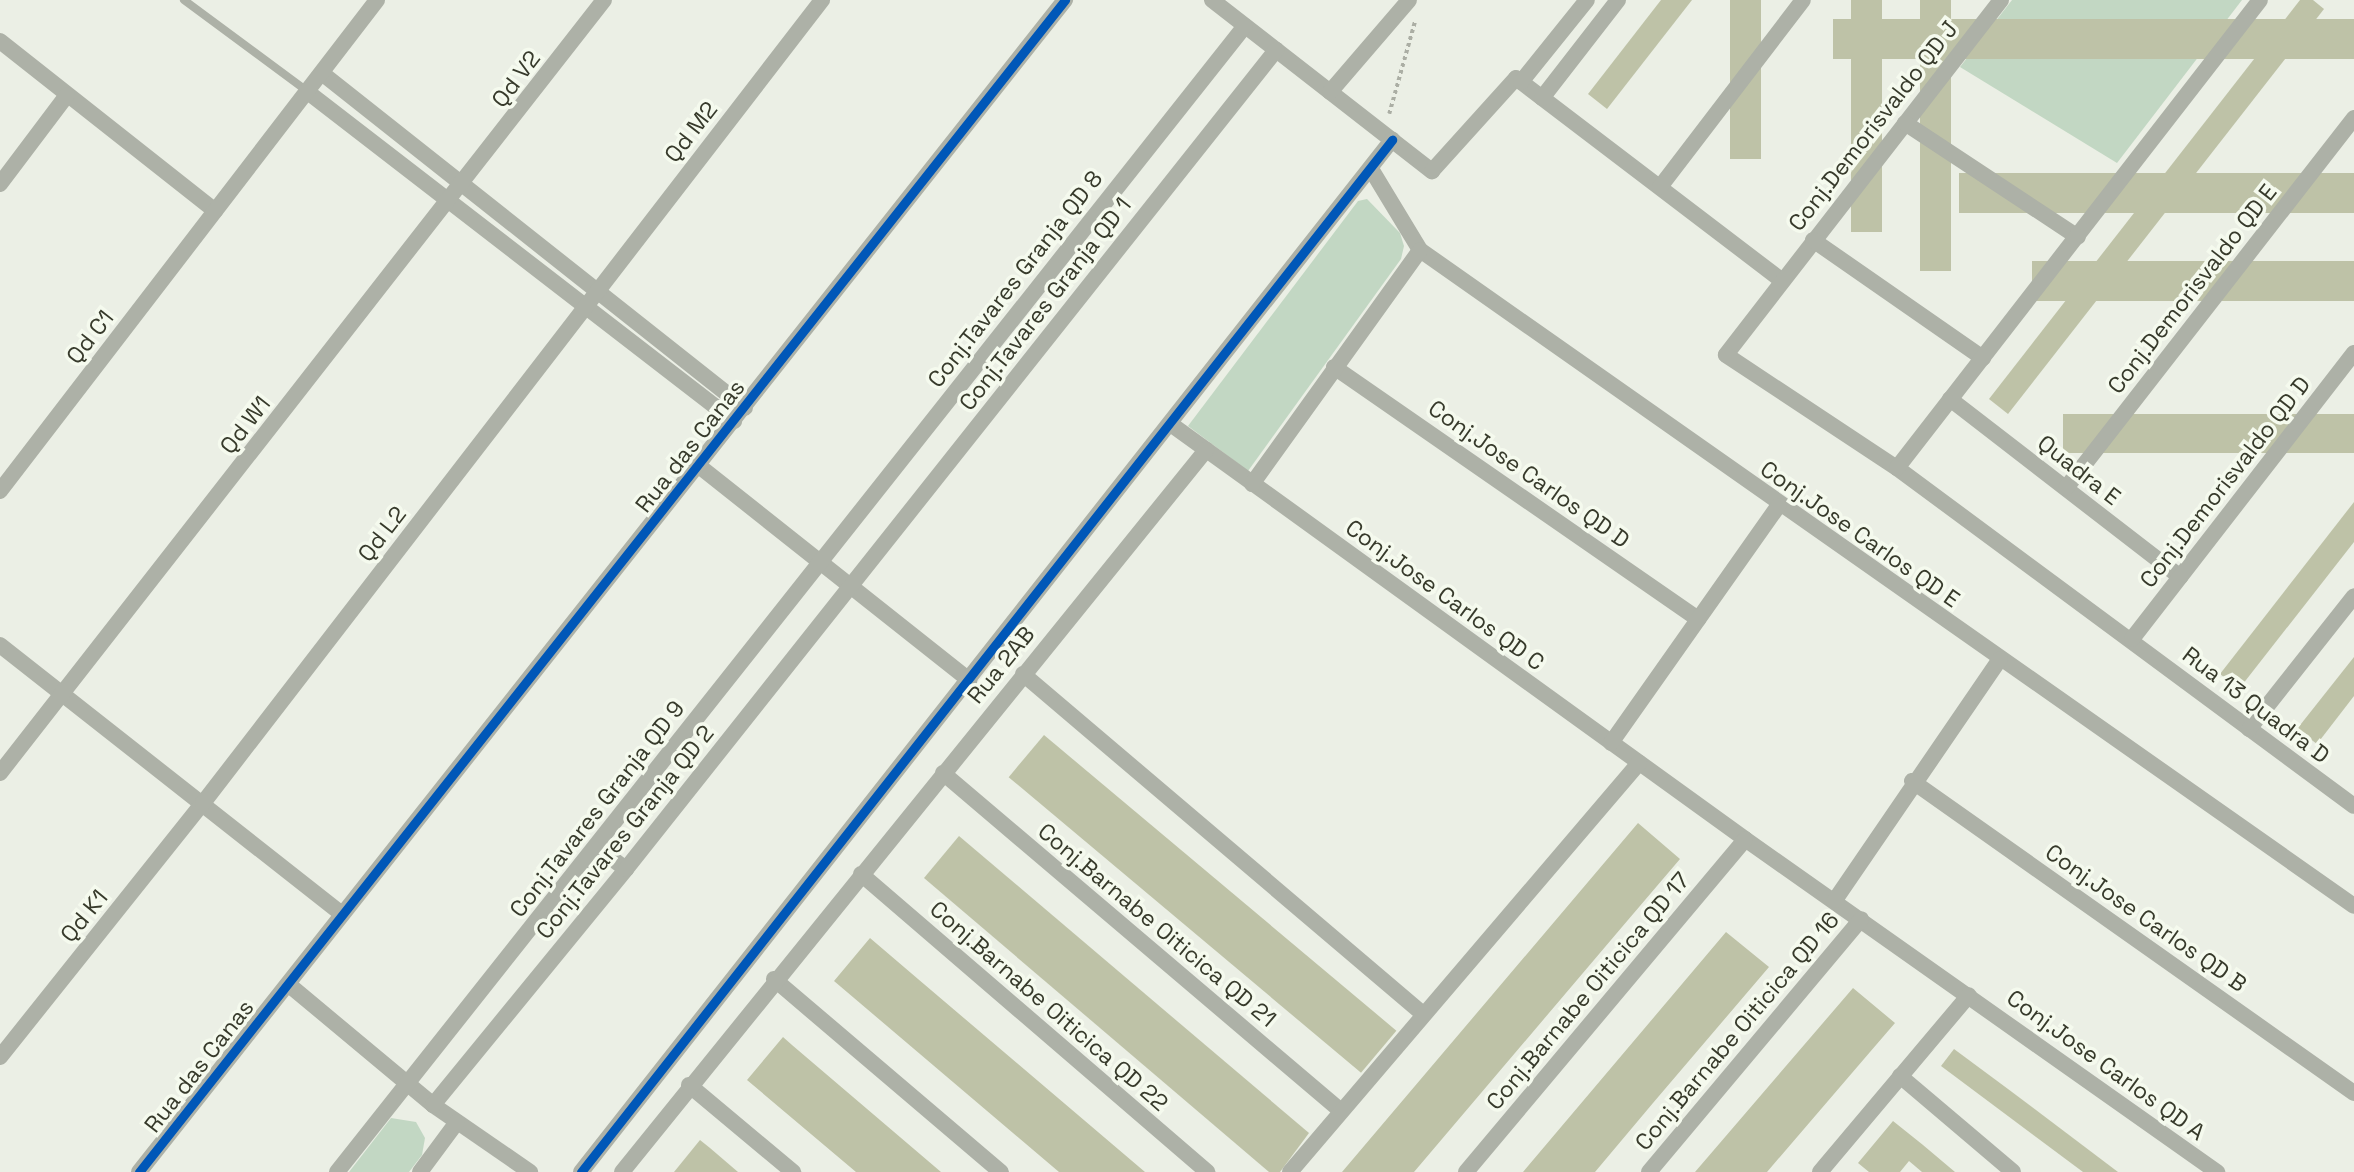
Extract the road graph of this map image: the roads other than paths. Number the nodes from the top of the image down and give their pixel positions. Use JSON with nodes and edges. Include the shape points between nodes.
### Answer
{"nodes":[{"id":1,"x":184,"y":0,"type":"edge"},
{"id":2,"x":377,"y":0,"type":"edge"},
{"id":3,"x":604,"y":0,"type":"edge"},
{"id":4,"x":821,"y":0,"type":"edge"},
{"id":5,"x":1065,"y":0,"type":"edge"},
{"id":6,"x":1212,"y":0,"type":"edge"},
{"id":7,"x":1587,"y":0,"type":"edge"},
{"id":8,"x":1618,"y":0,"type":"edge"},
{"id":9,"x":1803,"y":0,"type":"edge"},
{"id":10,"x":2001,"y":0,"type":"edge"},
{"id":11,"x":2260,"y":0,"type":"edge"},
{"id":12,"x":1230,"y":5,"type":"edge"},
{"id":13,"x":1413,"y":7,"type":"edge"},
{"id":14,"x":1245,"y":26,"type":"junction"},
{"id":15,"x":0,"y":41,"type":"edge"},
{"id":16,"x":1276,"y":50,"type":"junction"},
{"id":17,"x":323,"y":74,"type":"junction"},
{"id":18,"x":1521,"y":82,"type":"junction"},
{"id":19,"x":1331,"y":92,"type":"junction"},
{"id":20,"x":309,"y":93,"type":"junction"},
{"id":21,"x":67,"y":95,"type":"junction"},
{"id":22,"x":1542,"y":99,"type":"junction"},
{"id":23,"x":2354,"y":118,"type":"edge"},
{"id":24,"x":1905,"y":123,"type":"junction"},
{"id":25,"x":1388,"y":137,"type":"junction"},
{"id":26,"x":1371,"y":169,"type":"junction"},
{"id":27,"x":0,"y":184,"type":"edge"},
{"id":28,"x":464,"y":185,"type":"junction"},
{"id":29,"x":1660,"y":187,"type":"junction"},
{"id":30,"x":448,"y":203,"type":"junction"},
{"id":31,"x":215,"y":211,"type":"junction"},
{"id":32,"x":2078,"y":237,"type":"junction"},
{"id":33,"x":1813,"y":240,"type":"junction"},
{"id":34,"x":1420,"y":250,"type":"junction"},
{"id":35,"x":1781,"y":280,"type":"junction"},
{"id":36,"x":596,"y":292,"type":"junction"},
{"id":37,"x":584,"y":308,"type":"junction"},
{"id":38,"x":2354,"y":354,"type":"edge"},
{"id":39,"x":1726,"y":355,"type":"joint"},
{"id":40,"x":1983,"y":358,"type":"junction"},
{"id":41,"x":1334,"y":368,"type":"junction"},
{"id":42,"x":1950,"y":399,"type":"junction"},
{"id":43,"x":745,"y":408,"type":"junction"},
{"id":44,"x":734,"y":421,"type":"junction"},
{"id":45,"x":1172,"y":425,"type":"junction"},
{"id":46,"x":1206,"y":450,"type":"junction"},
{"id":47,"x":699,"y":466,"type":"junction"},
{"id":48,"x":1897,"y":467,"type":"junction"},
{"id":49,"x":1252,"y":484,"type":"junction"},
{"id":50,"x":2066,"y":488,"type":"junction"},
{"id":51,"x":0,"y":491,"type":"edge"},
{"id":52,"x":1778,"y":506,"type":"junction"},
{"id":53,"x":820,"y":561,"type":"junction"},
{"id":54,"x":2180,"y":577,"type":"junction"},
{"id":55,"x":850,"y":586,"type":"junction"},
{"id":56,"x":2354,"y":596,"type":"edge"},
{"id":57,"x":1698,"y":619,"type":"junction"},
{"id":58,"x":2132,"y":639,"type":"junction"},
{"id":59,"x":0,"y":645,"type":"edge"},
{"id":60,"x":2000,"y":659,"type":"junction"},
{"id":61,"x":1023,"y":674,"type":"junction"},
{"id":62,"x":969,"y":680,"type":"junction"},
{"id":63,"x":62,"y":693,"type":"junction"},
{"id":64,"x":2249,"y":729,"type":"junction"},
{"id":65,"x":1611,"y":743,"type":"junction"},
{"id":66,"x":1639,"y":763,"type":"junction"},
{"id":67,"x":0,"y":773,"type":"edge"},
{"id":68,"x":943,"y":773,"type":"junction"},
{"id":69,"x":1912,"y":780,"type":"junction"},
{"id":70,"x":203,"y":803,"type":"junction"},
{"id":71,"x":2354,"y":806,"type":"edge"},
{"id":72,"x":1745,"y":839,"type":"junction"},
{"id":73,"x":598,"y":848,"type":"junction"},
{"id":74,"x":626,"y":869,"type":"junction"},
{"id":75,"x":861,"y":874,"type":"junction"},
{"id":76,"x":1835,"y":900,"type":"junction"},
{"id":77,"x":2354,"y":906,"type":"edge"},
{"id":78,"x":342,"y":914,"type":"junction"},
{"id":79,"x":1861,"y":919,"type":"junction"},
{"id":80,"x":774,"y":979,"type":"junction"},
{"id":81,"x":288,"y":984,"type":"junction"},
{"id":82,"x":1969,"y":995,"type":"junction"},
{"id":83,"x":1423,"y":1014,"type":"junction"},
{"id":84,"x":0,"y":1057,"type":"edge"},
{"id":85,"x":1899,"y":1076,"type":"junction"},
{"id":86,"x":406,"y":1083,"type":"junction"},
{"id":87,"x":689,"y":1085,"type":"junction"},
{"id":88,"x":2354,"y":1093,"type":"edge"},
{"id":89,"x":433,"y":1105,"type":"junction"},
{"id":90,"x":1341,"y":1111,"type":"junction"},
{"id":91,"x":457,"y":1122,"type":"junction"},
{"id":92,"x":139,"y":1172,"type":"edge"},
{"id":93,"x":337,"y":1172,"type":"edge"},
{"id":94,"x":420,"y":1172,"type":"edge"},
{"id":95,"x":530,"y":1172,"type":"edge"},
{"id":96,"x":581,"y":1172,"type":"edge"},
{"id":97,"x":622,"y":1172,"type":"edge"},
{"id":98,"x":793,"y":1172,"type":"edge"},
{"id":99,"x":1001,"y":1172,"type":"edge"},
{"id":100,"x":1208,"y":1172,"type":"edge"},
{"id":101,"x":1290,"y":1172,"type":"edge"},
{"id":102,"x":1466,"y":1172,"type":"edge"},
{"id":103,"x":1648,"y":1172,"type":"edge"},
{"id":104,"x":1820,"y":1172,"type":"edge"},
{"id":105,"x":2013,"y":1172,"type":"edge"},
{"id":106,"x":2217,"y":1172,"type":"edge"}],
"edges":[{"from":1,"to":20,"type":"lane"},
{"from":2,"to":17,"type":"street","name":"Qd C1"},
{"from":3,"to":28,"type":"street","name":"Qd V2"},
{"from":4,"to":36,"type":"street","name":"Qd M2"},
{"from":5,"to":43,"type":"street","name":"Rua das Canas"},
{"from":6,"to":12,"type":"street"},
{"from":7,"to":18,"type":"street"},
{"from":8,"to":22,"type":"street"},
{"from":9,"to":29,"type":"street"},
{"from":10,"to":24,"type":"street","name":"Conj.Demorisvaldo QD J"},
{"from":11,"to":32,"type":"street"},
{"from":12,"to":14,"type":"street"},
{"from":13,"to":19,"type":"street"},
{"from":14,"to":16,"type":"street"},
{"from":14,"to":53,"type":"street","name":"Conj.Tavares Granja QD 8"},
{"from":15,"to":21,"type":"street"},
{"from":16,"to":19,"type":"street"},
{"from":16,"to":55,"type":"street","name":"Conj.Tavares Granja QD 1"},
{"from":17,"to":20,"type":"street","name":"Qd C1"},
{"from":17,"to":28,"type":"street"},
{"from":18,"to":22,"type":"street"},
{"from":18,"to":25,"type":"street","via":[[1515,78],[1432,171]]},
{"from":19,"to":25,"type":"street"},
{"from":20,"to":30,"type":"street"},
{"from":20,"to":31,"type":"street","name":"Qd C1"},
{"from":21,"to":27,"type":"street"},
{"from":21,"to":31,"type":"street"},
{"from":22,"to":29,"type":"street"},
{"from":23,"to":50,"type":"street","name":"Conj.Demorisvaldo QD E"},
{"from":24,"to":32,"type":"street"},
{"from":24,"to":33,"type":"street","name":"Conj.Demorisvaldo QD J"},
{"from":25,"to":26,"type":"street"},
{"from":26,"to":34,"type":"street","name":"Conj.Jose Carlos QD E"},
{"from":26,"to":45,"type":"street"},
{"from":28,"to":30,"type":"street","name":"Qd W1"},
{"from":28,"to":36,"type":"street"},
{"from":29,"to":35,"type":"street"},
{"from":30,"to":37,"type":"street"},
{"from":30,"to":63,"type":"street","name":"Qd W1"},
{"from":31,"to":51,"type":"street","name":"Qd C1"},
{"from":32,"to":40,"type":"street"},
{"from":33,"to":35,"type":"street","name":"Conj.Demorisvaldo QD J"},
{"from":33,"to":40,"type":"street"},
{"from":34,"to":41,"type":"street"},
{"from":34,"to":52,"type":"street","name":"Conj.Jose Carlos QD E"},
{"from":35,"to":39,"type":"street","name":"Conj.Demorisvaldo QD J"},
{"from":36,"to":37,"type":"street","name":"Qd L2"},
{"from":36,"to":43,"type":"street"},
{"from":37,"to":44,"type":"street"},
{"from":37,"to":70,"type":"street","name":"Qd L2"},
{"from":38,"to":54,"type":"street","name":"Conj.Demorisvaldo QD D"},
{"from":39,"to":48,"type":"street","name":"Rua 13 Quadra D"},
{"from":40,"to":42,"type":"street"},
{"from":41,"to":49,"type":"street"},
{"from":41,"to":57,"type":"street","name":"Conj.Jose Carlos QD D"},
{"from":42,"to":48,"type":"street"},
{"from":42,"to":50,"type":"street","name":"Quadra E"},
{"from":43,"to":44,"type":"street","name":"Rua das Canas"},
{"from":44,"to":47,"type":"street","name":"Rua das Canas"},
{"from":45,"to":46,"type":"street","name":"Conj.Jose Carlos QD C"},
{"from":45,"to":62,"type":"street"},
{"from":46,"to":49,"type":"street","name":"Conj.Jose Carlos QD C"},
{"from":46,"to":61,"type":"street","name":"Rua 2AB"},
{"from":47,"to":53,"type":"street"},
{"from":47,"to":78,"type":"street","name":"Rua das Canas"},
{"from":48,"to":58,"type":"street","name":"Rua 13 Quadra D"},
{"from":49,"to":65,"type":"street","name":"Conj.Jose Carlos QD C"},
{"from":50,"to":54,"type":"street","name":"Quadra E"},
{"from":52,"to":57,"type":"street"},
{"from":52,"to":60,"type":"street","name":"Conj.Jose Carlos QD E"},
{"from":53,"to":55,"type":"street"},
{"from":53,"to":73,"type":"street","name":"Conj.Tavares Granja QD 9"},
{"from":54,"to":58,"type":"street","name":"Conj.Demorisvaldo QD D"},
{"from":55,"to":62,"type":"street"},
{"from":55,"to":74,"type":"street","name":"Conj.Tavares Granja QD 2"},
{"from":56,"to":64,"type":"street"},
{"from":57,"to":65,"type":"street"},
{"from":58,"to":64,"type":"street","name":"Rua 13 Quadra D"},
{"from":59,"to":63,"type":"street"},
{"from":60,"to":69,"type":"street"},
{"from":60,"to":77,"type":"street","name":"Conj.Jose Carlos QD E"},
{"from":61,"to":68,"type":"street","name":"Rua 2AB"},
{"from":61,"to":83,"type":"street"},
{"from":62,"to":96,"type":"street"},
{"from":63,"to":67,"type":"street","name":"Qd W1"},
{"from":63,"to":70,"type":"street"},
{"from":64,"to":71,"type":"street","name":"Rua 13 Quadra D"},
{"from":65,"to":66,"type":"street","name":"Conj.Jose Carlos QD C"},
{"from":66,"to":72,"type":"street","name":"Conj.Jose Carlos QD C"},
{"from":66,"to":83,"type":"street"},
{"from":68,"to":75,"type":"street","name":"Rua 2AB"},
{"from":68,"to":90,"type":"street","name":"Conj.Barnabe Oiticica QD 21"},
{"from":69,"to":76,"type":"street"},
{"from":69,"to":88,"type":"street","name":"Conj.Jose Carlos QD B"},
{"from":70,"to":78,"type":"street"},
{"from":70,"to":84,"type":"street","name":"Qd K1"},
{"from":72,"to":76,"type":"street","name":"Conj.Jose Carlos QD A"},
{"from":72,"to":102,"type":"street","name":"Conj.Barnabe Oiticica QD 17"},
{"from":73,"to":74,"type":"street"},
{"from":73,"to":86,"type":"street","name":"Conj.Tavares Granja QD 9"},
{"from":74,"to":89,"type":"street","name":"Conj.Tavares Granja QD 2"},
{"from":75,"to":80,"type":"street","name":"Rua 2AB"},
{"from":75,"to":100,"type":"street","name":"Conj.Barnabe Oiticica QD 22"},
{"from":76,"to":79,"type":"street","name":"Conj.Jose Carlos QD A"},
{"from":78,"to":81,"type":"street","name":"Rua das Canas"},
{"from":79,"to":82,"type":"street","name":"Conj.Jose Carlos QD A"},
{"from":79,"to":103,"type":"street","name":"Conj.Barnabe Oiticica QD 16"},
{"from":80,"to":87,"type":"street","name":"Rua 2AB"},
{"from":80,"to":99,"type":"street"},
{"from":81,"to":86,"type":"street"},
{"from":81,"to":92,"type":"street","name":"Rua das Canas"},
{"from":82,"to":85,"type":"street"},
{"from":82,"to":106,"type":"street","name":"Conj.Jose Carlos QD A"},
{"from":83,"to":90,"type":"street"},
{"from":85,"to":104,"type":"street"},
{"from":85,"to":105,"type":"street"},
{"from":86,"to":89,"type":"street"},
{"from":86,"to":93,"type":"street","name":"Conj.Tavares Granja QD 9"},
{"from":87,"to":97,"type":"street","name":"Rua 2AB"},
{"from":87,"to":98,"type":"street"},
{"from":89,"to":91,"type":"street"},
{"from":90,"to":101,"type":"street"},
{"from":91,"to":94,"type":"street"},
{"from":91,"to":95,"type":"street"}]}
